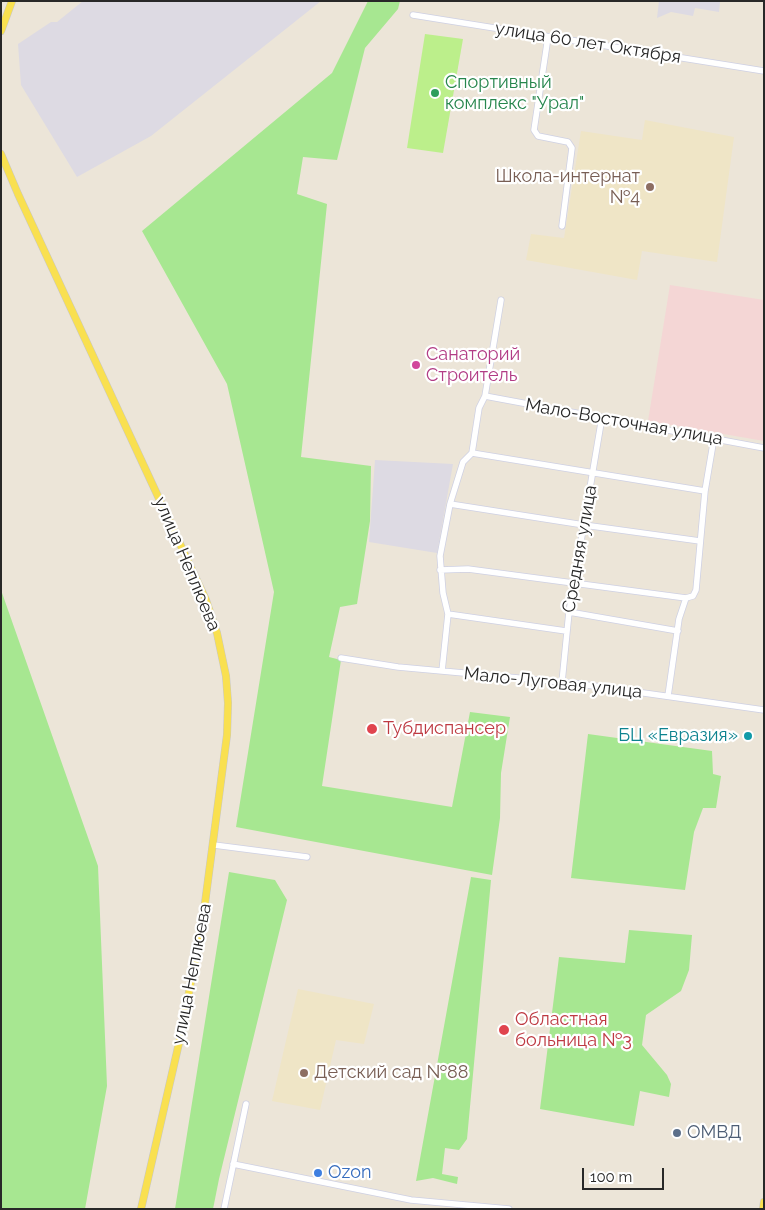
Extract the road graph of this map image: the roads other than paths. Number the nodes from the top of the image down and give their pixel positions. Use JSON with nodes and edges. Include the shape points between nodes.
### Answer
{"nodes":[{"id":1,"x":12,"y":1,"type":"edge"},
{"id":2,"x":413,"y":15,"type":"dead end"},
{"id":3,"x":1,"y":31,"type":"edge"},
{"id":4,"x":548,"y":36,"type":"junction"},
{"id":5,"x":764,"y":71,"type":"edge"},
{"id":6,"x":1,"y":154,"type":"edge"},
{"id":7,"x":562,"y":226,"type":"dead end"},
{"id":8,"x":501,"y":300,"type":"dead end"},
{"id":9,"x":485,"y":396,"type":"junction"},
{"id":10,"x":602,"y":418,"type":"junction"},
{"id":11,"x":714,"y":438,"type":"junction"},
{"id":12,"x":764,"y":448,"type":"edge"},
{"id":13,"x":472,"y":453,"type":"junction"},
{"id":14,"x":593,"y":472,"type":"junction"},
{"id":15,"x":705,"y":490,"type":"junction"},
{"id":16,"x":450,"y":504,"type":"junction"},
{"id":17,"x":584,"y":525,"type":"junction"},
{"id":18,"x":700,"y":541,"type":"junction"},
{"id":19,"x":440,"y":570,"type":"junction"},
{"id":20,"x":574,"y":583,"type":"junction"},
{"id":21,"x":686,"y":598,"type":"junction"},
{"id":22,"x":569,"y":612,"type":"junction"},
{"id":23,"x":448,"y":614,"type":"junction"},
{"id":24,"x":566,"y":631,"type":"junction"},
{"id":25,"x":678,"y":631,"type":"junction"},
{"id":26,"x":341,"y":658,"type":"dead end"},
{"id":27,"x":442,"y":671,"type":"junction"},
{"id":28,"x":562,"y":682,"type":"junction"},
{"id":29,"x":668,"y":696,"type":"junction"},
{"id":30,"x":764,"y":710,"type":"edge"},
{"id":31,"x":214,"y":845,"type":"junction"},
{"id":32,"x":307,"y":856,"type":"dead end"},
{"id":33,"x":246,"y":1104,"type":"dead end"},
{"id":34,"x":234,"y":1164,"type":"junction"},
{"id":35,"x":764,"y":1202,"type":"edge"},
{"id":36,"x":141,"y":1209,"type":"edge"},
{"id":37,"x":224,"y":1209,"type":"edge"},
{"id":38,"x":509,"y":1209,"type":"edge"},
{"id":39,"x":763,"y":1209,"type":"edge"}],
"edges":[{"from":1,"to":3,"type":"main road"},
{"from":2,"to":4,"type":"street","name":"улица 60 лет Октября"},
{"from":4,"to":5,"type":"street","name":"улица 60 лет Октября"},
{"from":4,"to":7,"type":"street","via":[[534,130],[538,136],[568,142],[572,148]]},
{"from":6,"to":31,"type":"main road","name":"улица Неплюева","via":[[206,600],[217,633],[226,676],[228,718]]},
{"from":8,"to":9,"type":"street"},
{"from":9,"to":10,"type":"street","name":"Мало-Восточная улица"},
{"from":9,"to":13,"type":"street","via":[[479,408]]},
{"from":10,"to":11,"type":"street","name":"Мало-Восточная улица"},
{"from":10,"to":14,"type":"street","name":"Средняя улица"},
{"from":11,"to":12,"type":"street","name":"Мало-Восточная улица"},
{"from":11,"to":15,"type":"street"},
{"from":13,"to":14,"type":"street"},
{"from":13,"to":16,"type":"street","via":[[463,462]]},
{"from":14,"to":15,"type":"street"},
{"from":14,"to":17,"type":"street","name":"Средняя улица"},
{"from":15,"to":18,"type":"street"},
{"from":16,"to":17,"type":"street"},
{"from":16,"to":19,"type":"street"},
{"from":17,"to":18,"type":"street"},
{"from":17,"to":20,"type":"street","name":"Средняя улица"},
{"from":18,"to":21,"type":"street","via":[[696,590],[693,596]]},
{"from":19,"to":20,"type":"street","via":[[468,569]]},
{"from":19,"to":23,"type":"street"},
{"from":20,"to":21,"type":"street"},
{"from":20,"to":22,"type":"street","name":"Средняя улица"},
{"from":21,"to":25,"type":"street"},
{"from":22,"to":24,"type":"street","name":"Средняя улица"},
{"from":22,"to":25,"type":"street"},
{"from":23,"to":24,"type":"street"},
{"from":23,"to":27,"type":"street"},
{"from":24,"to":28,"type":"street","name":"Средняя улица"},
{"from":25,"to":29,"type":"street"},
{"from":26,"to":27,"type":"street","name":"Мало-Луговая улица"},
{"from":27,"to":28,"type":"street","name":"Мало-Луговая улица"},
{"from":28,"to":29,"type":"street","name":"Мало-Луговая улица"},
{"from":29,"to":30,"type":"street","name":"Мало-Луговая улица"},
{"from":31,"to":32,"type":"street"},
{"from":31,"to":36,"type":"main road","name":"улица Неплюева","via":[[197,958]]},
{"from":33,"to":34,"type":"street"},
{"from":34,"to":37,"type":"street"},
{"from":34,"to":38,"type":"street","via":[[411,1200]]},
{"from":35,"to":39,"type":"main road"}]}
